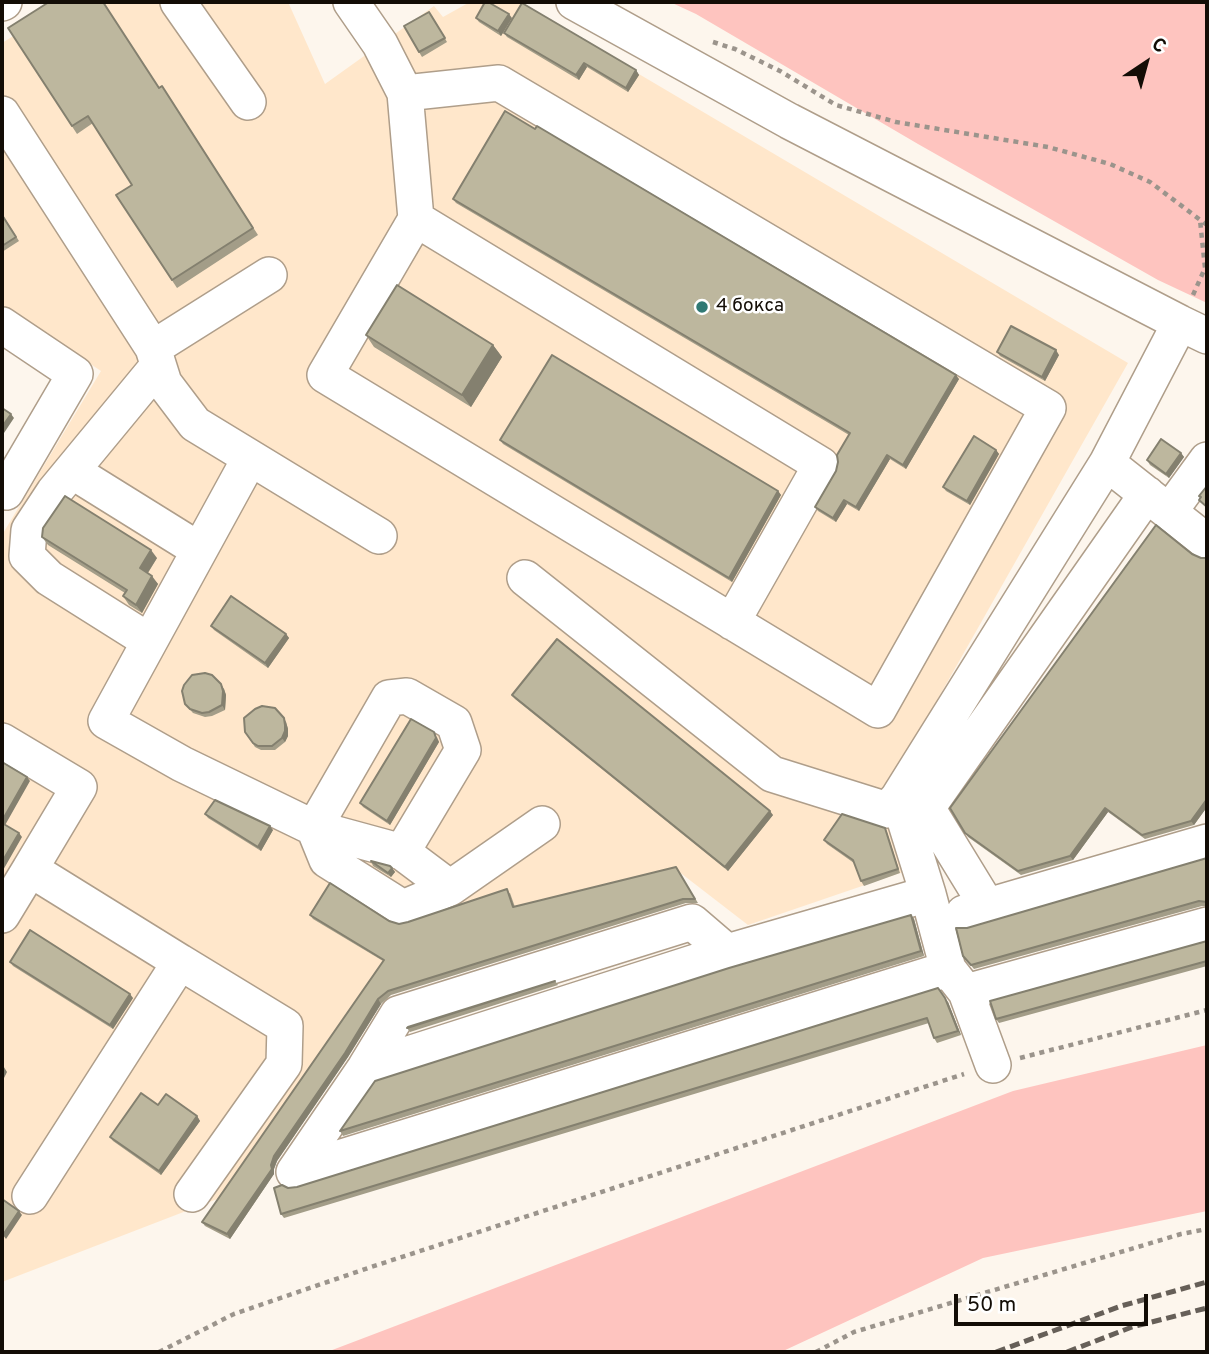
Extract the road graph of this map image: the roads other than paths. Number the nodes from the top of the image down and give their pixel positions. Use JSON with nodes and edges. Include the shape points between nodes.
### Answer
{"nodes":[{"id":1,"x":178,"y":2,"type":"edge"},
{"id":2,"x":351,"y":2,"type":"edge"},
{"id":3,"x":574,"y":2,"type":"edge"},
{"id":4,"x":405,"y":93,"type":"junction"},
{"id":5,"x":248,"y":102,"type":"dead end"},
{"id":6,"x":2,"y":114,"type":"edge"},
{"id":7,"x":416,"y":219,"type":"junction"},
{"id":8,"x":270,"y":275,"type":"dead end"},
{"id":9,"x":2,"y":325,"type":"edge"},
{"id":10,"x":1194,"y":330,"type":"edge"},
{"id":11,"x":156,"y":357,"type":"junction"},
{"id":12,"x":250,"y":458,"type":"junction"},
{"id":13,"x":1207,"y":460,"type":"edge"},
{"id":14,"x":1107,"y":463,"type":"junction"},
{"id":15,"x":72,"y":471,"type":"junction"},
{"id":16,"x":2,"y":489,"type":"edge"},
{"id":17,"x":1158,"y":503,"type":"junction"},
{"id":18,"x":379,"y":536,"type":"dead end"},
{"id":19,"x":1207,"y":542,"type":"edge"},
{"id":20,"x":199,"y":550,"type":"junction"},
{"id":21,"x":525,"y":578,"type":"dead end"},
{"id":22,"x":732,"y":622,"type":"junction"},
{"id":23,"x":149,"y":641,"type":"junction"},
{"id":24,"x":2,"y":741,"type":"edge"},
{"id":25,"x":898,"y":798,"type":"junction"},
{"id":26,"x":542,"y":824,"type":"dead end"},
{"id":27,"x":314,"y":828,"type":"junction"},
{"id":28,"x":1207,"y":842,"type":"edge"},
{"id":29,"x":402,"y":852,"type":"junction"},
{"id":30,"x":30,"y":869,"type":"junction"},
{"id":31,"x":450,"y":888,"type":"junction"},
{"id":32,"x":928,"y":894,"type":"junction"},
{"id":33,"x":2,"y":915,"type":"edge"},
{"id":34,"x":1207,"y":925,"type":"edge"},
{"id":35,"x":180,"y":962,"type":"junction"},
{"id":36,"x":958,"y":980,"type":"junction"},
{"id":37,"x":993,"y":1065,"type":"road end"},
{"id":38,"x":192,"y":1194,"type":"dead end"},
{"id":39,"x":30,"y":1196,"type":"dead end"}],
"edges":[{"from":1,"to":5,"type":"street"},
{"from":2,"to":4,"type":"street","via":[[380,44]]},
{"from":3,"to":10,"type":"street","via":[[789,121]]},
{"from":4,"to":7,"type":"street"},
{"from":4,"to":22,"type":"street","via":[[499,83],[1048,408],[878,710]]},
{"from":6,"to":11,"type":"street"},
{"from":7,"to":22,"type":"street","via":[[821,465]]},
{"from":7,"to":22,"type":"street","via":[[325,375]]},
{"from":8,"to":11,"type":"street"},
{"from":9,"to":16,"type":"street","via":[[75,374],[6,492]]},
{"from":10,"to":14,"type":"street"},
{"from":11,"to":12,"type":"street","via":[[164,383],[195,424]]},
{"from":11,"to":15,"type":"street"},
{"from":12,"to":18,"type":"street"},
{"from":12,"to":20,"type":"street"},
{"from":13,"to":17,"type":"street"},
{"from":14,"to":17,"type":"street"},
{"from":14,"to":25,"type":"street"},
{"from":15,"to":20,"type":"street"},
{"from":15,"to":23,"type":"street","via":[[29,530],[27,556],[49,578]]},
{"from":17,"to":19,"type":"street"},
{"from":17,"to":28,"type":"street","via":[[927,808],[976,910]]},
{"from":20,"to":23,"type":"street"},
{"from":21,"to":25,"type":"street","via":[[772,774],[887,810]]},
{"from":23,"to":27,"type":"street","via":[[106,721]]},
{"from":24,"to":30,"type":"street","via":[[79,787]]},
{"from":25,"to":32,"type":"street"},
{"from":26,"to":31,"type":"street"},
{"from":27,"to":29,"type":"street"},
{"from":27,"to":29,"type":"street","via":[[389,698],[407,696],[454,723],[463,750]]},
{"from":27,"to":31,"type":"street","via":[[327,860],[403,908]]},
{"from":29,"to":31,"type":"street"},
{"from":30,"to":33,"type":"street"},
{"from":30,"to":35,"type":"street"},
{"from":32,"to":36,"type":"street"},
{"from":32,"to":36,"type":"street","via":[[727,952],[365,1068],[295,1172]]},
{"from":34,"to":36,"type":"street"},
{"from":35,"to":38,"type":"street","via":[[285,1026],[285,1064]]},
{"from":35,"to":39,"type":"street"},
{"from":36,"to":37,"type":"street"}]}
